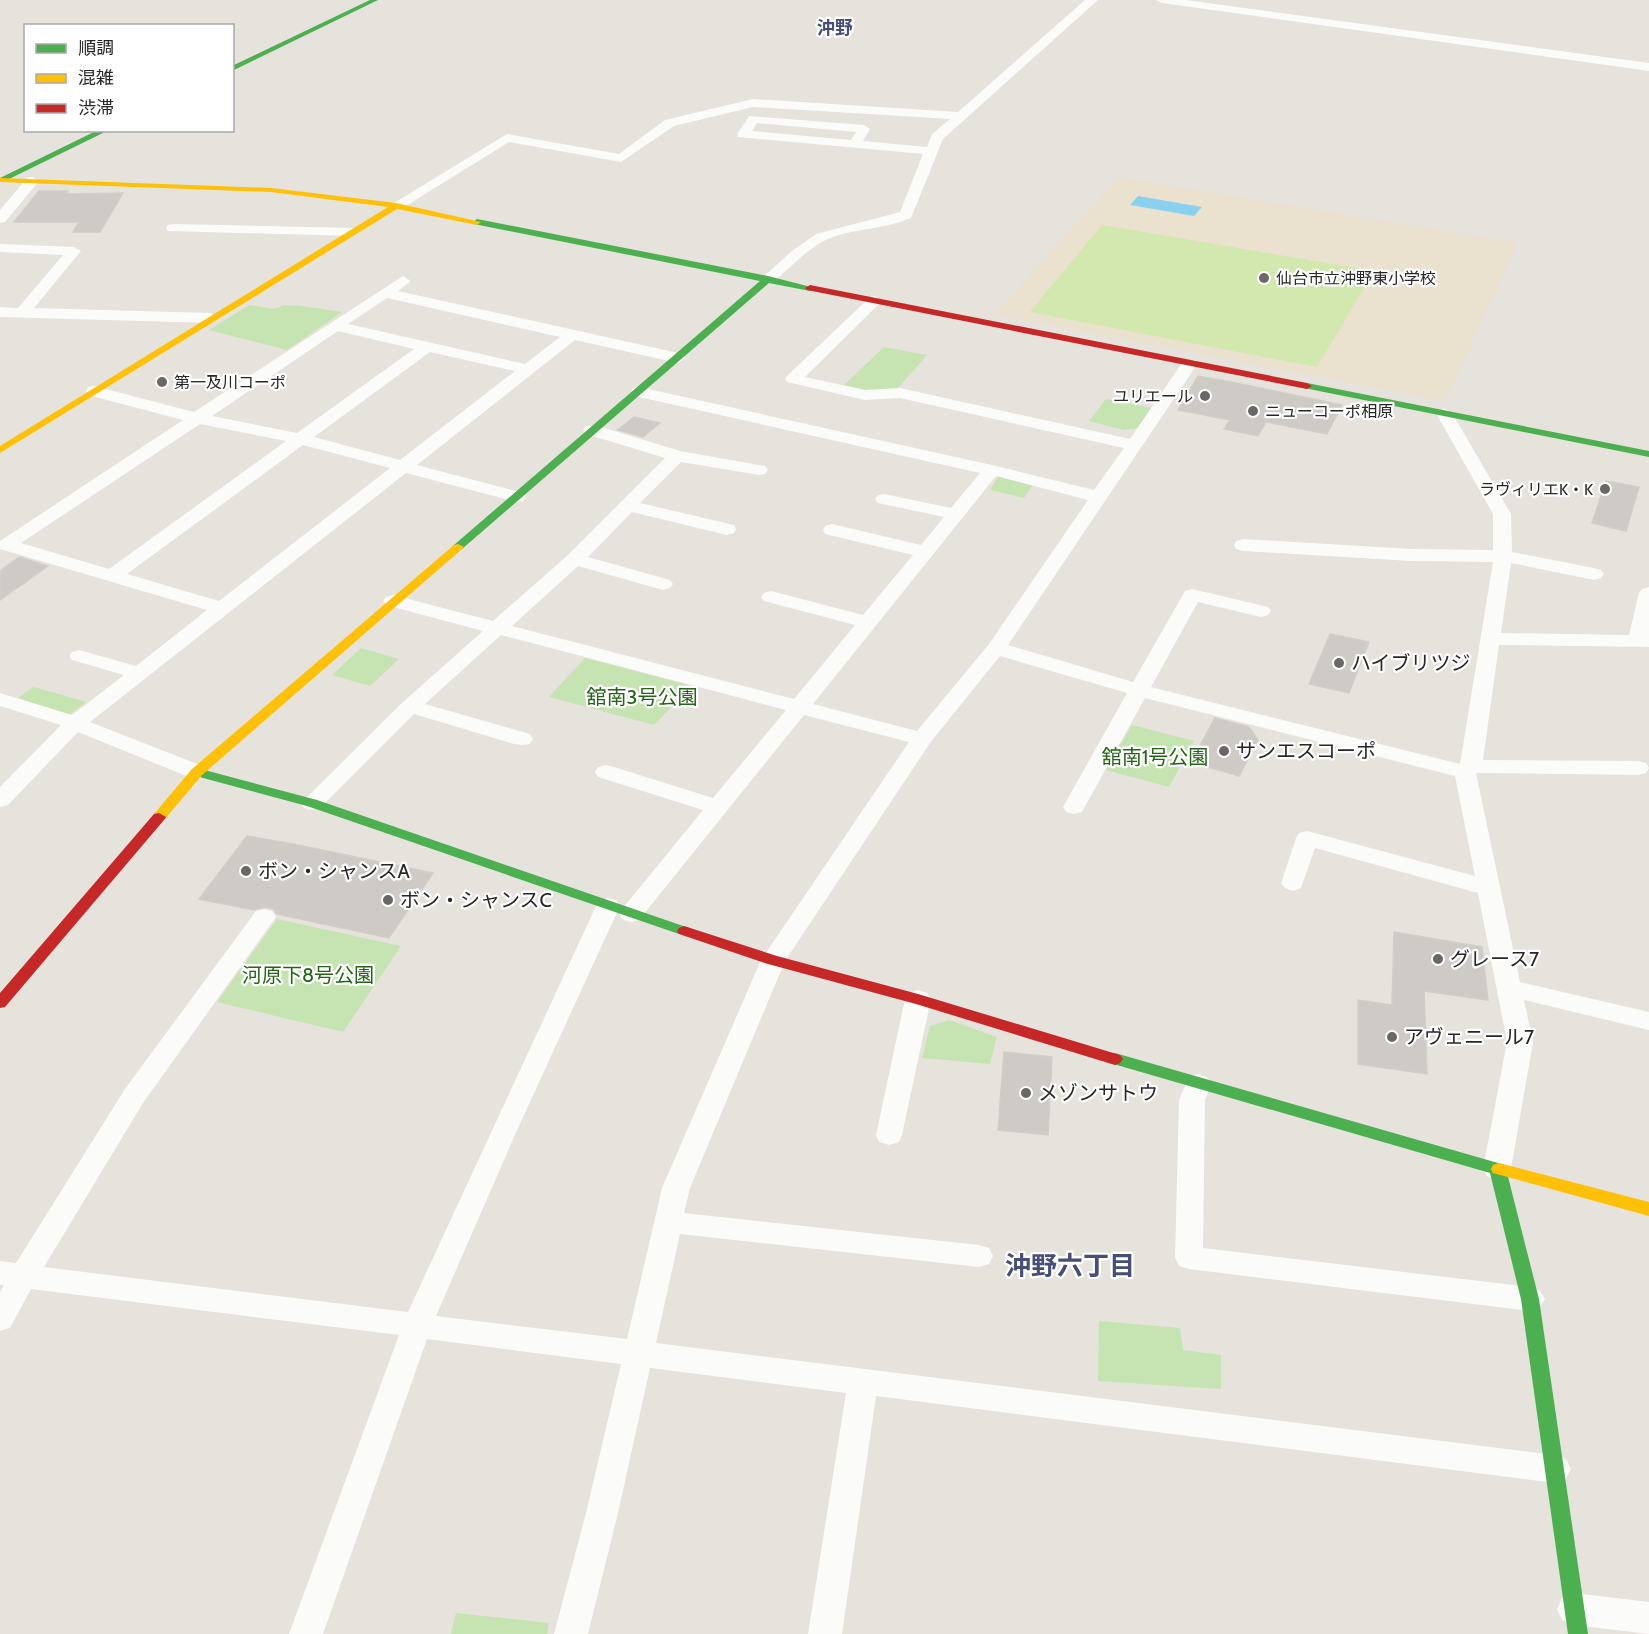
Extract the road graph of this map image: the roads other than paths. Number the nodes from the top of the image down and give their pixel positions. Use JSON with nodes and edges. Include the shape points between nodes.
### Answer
{"nodes":[{"id":1,"x":375,"y":0,"type":"edge"},
{"id":2,"x":1092,"y":0,"type":"edge"},
{"id":3,"x":1162,"y":0,"type":"edge"},
{"id":4,"x":1649,"y":67,"type":"edge"},
{"id":5,"x":234,"y":68,"type":"edge"},
{"id":6,"x":961,"y":116,"type":"junction"},
{"id":7,"x":101,"y":132,"type":"edge"},
{"id":8,"x":855,"y":144,"type":"junction"},
{"id":9,"x":930,"y":151,"type":"junction"},
{"id":10,"x":0,"y":180,"type":"edge"},
{"id":11,"x":32,"y":181,"type":"junction"},
{"id":12,"x":396,"y":206,"type":"junction"},
{"id":13,"x":0,"y":219,"type":"edge"},
{"id":14,"x":173,"y":228,"type":"dead end"},
{"id":15,"x":352,"y":232,"type":"junction"},
{"id":16,"x":0,"y":248,"type":"edge"},
{"id":17,"x":768,"y":279,"type":"junction"},
{"id":18,"x":403,"y":281,"type":"dead end"},
{"id":19,"x":385,"y":293,"type":"junction"},
{"id":20,"x":874,"y":301,"type":"junction"},
{"id":21,"x":22,"y":312,"type":"junction"},
{"id":22,"x":1,"y":314,"type":"edge"},
{"id":23,"x":211,"y":318,"type":"junction"},
{"id":24,"x":335,"y":326,"type":"junction"},
{"id":25,"x":573,"y":334,"type":"junction"},
{"id":26,"x":427,"y":347,"type":"junction"},
{"id":27,"x":678,"y":358,"type":"junction"},
{"id":28,"x":1190,"y":363,"type":"junction"},
{"id":29,"x":526,"y":369,"type":"junction"},
{"id":30,"x":916,"y":376,"type":"dead end"},
{"id":31,"x":94,"y":391,"type":"junction"},
{"id":32,"x":639,"y":392,"type":"junction"},
{"id":33,"x":900,"y":393,"type":"junction"},
{"id":34,"x":1444,"y":413,"type":"junction"},
{"id":35,"x":197,"y":418,"type":"junction"},
{"id":36,"x":592,"y":430,"type":"junction"},
{"id":37,"x":300,"y":439,"type":"junction"},
{"id":38,"x":1136,"y":445,"type":"junction"},
{"id":39,"x":0,"y":450,"type":"edge"},
{"id":40,"x":1649,"y":454,"type":"edge"},
{"id":41,"x":677,"y":456,"type":"junction"},
{"id":42,"x":403,"y":467,"type":"junction"},
{"id":43,"x":759,"y":470,"type":"dead end"},
{"id":44,"x":992,"y":470,"type":"junction"},
{"id":45,"x":517,"y":496,"type":"junction"},
{"id":46,"x":1099,"y":497,"type":"junction"},
{"id":47,"x":884,"y":499,"type":"dead end"},
{"id":48,"x":629,"y":506,"type":"junction"},
{"id":49,"x":954,"y":514,"type":"junction"},
{"id":50,"x":727,"y":529,"type":"dead end"},
{"id":51,"x":832,"y":530,"type":"dead end"},
{"id":52,"x":1243,"y":545,"type":"dead end"},
{"id":53,"x":925,"y":552,"type":"junction"},
{"id":54,"x":1503,"y":556,"type":"junction"},
{"id":55,"x":575,"y":559,"type":"junction"},
{"id":56,"x":1594,"y":574,"type":"dead end"},
{"id":57,"x":112,"y":576,"type":"junction"},
{"id":58,"x":663,"y":584,"type":"dead end"},
{"id":59,"x":1649,"y":593,"type":"edge"},
{"id":60,"x":771,"y":597,"type":"dead end"},
{"id":61,"x":393,"y":601,"type":"junction"},
{"id":62,"x":221,"y":608,"type":"junction"},
{"id":63,"x":1261,"y":611,"type":"dead end"},
{"id":64,"x":866,"y":622,"type":"junction"},
{"id":65,"x":495,"y":627,"type":"junction"},
{"id":66,"x":1490,"y":639,"type":"junction"},
{"id":67,"x":1643,"y":641,"type":"edge"},
{"id":68,"x":996,"y":648,"type":"junction"},
{"id":69,"x":79,"y":656,"type":"dead end"},
{"id":70,"x":139,"y":673,"type":"junction"},
{"id":71,"x":1137,"y":690,"type":"junction"},
{"id":72,"x":0,"y":699,"type":"edge"},
{"id":73,"x":410,"y":706,"type":"junction"},
{"id":74,"x":799,"y":707,"type":"junction"},
{"id":75,"x":75,"y":723,"type":"junction"},
{"id":76,"x":522,"y":739,"type":"dead end"},
{"id":77,"x":922,"y":739,"type":"junction"},
{"id":78,"x":1638,"y":768,"type":"dead end"},
{"id":79,"x":1468,"y":769,"type":"junction"},
{"id":80,"x":197,"y":772,"type":"junction"},
{"id":81,"x":606,"y":772,"type":"dead end"},
{"id":82,"x":0,"y":800,"type":"edge"},
{"id":83,"x":312,"y":803,"type":"junction"},
{"id":84,"x":718,"y":807,"type":"junction"},
{"id":85,"x":1074,"y":807,"type":"dead end"},
{"id":86,"x":1293,"y":884,"type":"dead end"},
{"id":87,"x":1489,"y":888,"type":"junction"},
{"id":88,"x":620,"y":910,"type":"junction"},
{"id":89,"x":264,"y":917,"type":"dead end"},
{"id":90,"x":773,"y":960,"type":"junction"},
{"id":91,"x":1508,"y":988,"type":"junction"},
{"id":92,"x":918,"y":999,"type":"junction"},
{"id":93,"x":0,"y":1003,"type":"edge"},
{"id":94,"x":1649,"y":1021,"type":"edge"},
{"id":95,"x":1198,"y":1084,"type":"junction"},
{"id":96,"x":890,"y":1135,"type":"dead end"},
{"id":97,"x":1497,"y":1169,"type":"junction"},
{"id":98,"x":1649,"y":1209,"type":"edge"},
{"id":99,"x":669,"y":1222,"type":"junction"},
{"id":100,"x":979,"y":1256,"type":"dead end"},
{"id":101,"x":12,"y":1274,"type":"edge"},
{"id":102,"x":1530,"y":1299,"type":"junction"},
{"id":103,"x":0,"y":1319,"type":"edge"},
{"id":104,"x":417,"y":1326,"type":"junction"},
{"id":105,"x":637,"y":1354,"type":"junction"},
{"id":106,"x":863,"y":1383,"type":"junction"},
{"id":107,"x":1555,"y":1469,"type":"junction"},
{"id":108,"x":1649,"y":1618,"type":"edge"},
{"id":109,"x":1576,"y":1622,"type":"edge"},
{"id":110,"x":306,"y":1634,"type":"edge"},
{"id":111,"x":571,"y":1634,"type":"edge"},
{"id":112,"x":825,"y":1634,"type":"edge"}],
"edges":[{"from":1,"to":5,"type":"street"},
{"from":2,"to":6,"type":"street"},
{"from":3,"to":4,"type":"street"},
{"from":6,"to":9,"type":"street","via":[[937,137]]},
{"from":6,"to":12,"type":"street","via":[[753,103],[670,123],[621,158],[507,138]]},
{"from":7,"to":10,"type":"street"},
{"from":8,"to":8,"type":"street","via":[[810,140],[743,134],[754,119],[864,129]]},
{"from":8,"to":9,"type":"street"},
{"from":9,"to":17,"type":"street","via":[[906,215],[893,222],[828,234]]},
{"from":10,"to":11,"type":"street"},
{"from":11,"to":12,"type":"street","via":[[271,190]]},
{"from":11,"to":13,"type":"street"},
{"from":12,"to":15,"type":"street"},
{"from":12,"to":17,"type":"street"},
{"from":14,"to":15,"type":"street"},
{"from":15,"to":23,"type":"street"},
{"from":16,"to":21,"type":"street","via":[[74,251]]},
{"from":17,"to":20,"type":"street"},
{"from":17,"to":27,"type":"street"},
{"from":18,"to":19,"type":"street"},
{"from":19,"to":24,"type":"street"},
{"from":19,"to":25,"type":"street"},
{"from":20,"to":28,"type":"street"},
{"from":20,"to":33,"type":"street","via":[[793,379],[865,395]]},
{"from":21,"to":22,"type":"street"},
{"from":21,"to":23,"type":"street"},
{"from":23,"to":31,"type":"street"},
{"from":24,"to":26,"type":"street"},
{"from":24,"to":35,"type":"street"},
{"from":25,"to":27,"type":"street"},
{"from":25,"to":29,"type":"street"},
{"from":26,"to":29,"type":"street"},
{"from":26,"to":37,"type":"street"},
{"from":27,"to":32,"type":"street"},
{"from":28,"to":34,"type":"street"},
{"from":28,"to":38,"type":"street"},
{"from":29,"to":42,"type":"street"},
{"from":30,"to":33,"type":"street"},
{"from":31,"to":35,"type":"street"},
{"from":31,"to":39,"type":"street"},
{"from":32,"to":36,"type":"street"},
{"from":32,"to":44,"type":"street"},
{"from":33,"to":38,"type":"street"},
{"from":34,"to":40,"type":"street"},
{"from":34,"to":54,"type":"street","via":[[1502,514]]},
{"from":35,"to":37,"type":"street"},
{"from":35,"to":57,"type":"street","via":[[6,545]]},
{"from":36,"to":41,"type":"street"},
{"from":36,"to":45,"type":"street"},
{"from":37,"to":42,"type":"street"},
{"from":37,"to":57,"type":"street"},
{"from":38,"to":46,"type":"street"},
{"from":41,"to":43,"type":"street"},
{"from":41,"to":48,"type":"street"},
{"from":42,"to":45,"type":"street"},
{"from":42,"to":62,"type":"street"},
{"from":44,"to":46,"type":"street"},
{"from":44,"to":49,"type":"street"},
{"from":45,"to":61,"type":"street"},
{"from":46,"to":68,"type":"street"},
{"from":47,"to":49,"type":"street"},
{"from":48,"to":50,"type":"street"},
{"from":48,"to":55,"type":"street"},
{"from":49,"to":53,"type":"street"},
{"from":51,"to":53,"type":"street"},
{"from":52,"to":54,"type":"street"},
{"from":53,"to":64,"type":"street"},
{"from":54,"to":56,"type":"street"},
{"from":54,"to":66,"type":"street"},
{"from":55,"to":58,"type":"street"},
{"from":55,"to":65,"type":"street"},
{"from":57,"to":62,"type":"street"},
{"from":59,"to":67,"type":"street"},
{"from":60,"to":64,"type":"street"},
{"from":61,"to":65,"type":"street"},
{"from":61,"to":80,"type":"street"},
{"from":62,"to":70,"type":"street"},
{"from":63,"to":71,"type":"street","via":[[1191,595]]},
{"from":64,"to":74,"type":"street"},
{"from":65,"to":73,"type":"street"},
{"from":65,"to":74,"type":"street"},
{"from":66,"to":67,"type":"street"},
{"from":66,"to":79,"type":"street"},
{"from":68,"to":71,"type":"street"},
{"from":68,"to":77,"type":"street"},
{"from":69,"to":70,"type":"street"},
{"from":70,"to":75,"type":"street"},
{"from":71,"to":79,"type":"street"},
{"from":71,"to":85,"type":"street"},
{"from":72,"to":75,"type":"street"},
{"from":73,"to":76,"type":"street"},
{"from":73,"to":83,"type":"street"},
{"from":74,"to":77,"type":"street"},
{"from":74,"to":84,"type":"street"},
{"from":75,"to":80,"type":"street"},
{"from":75,"to":82,"type":"street"},
{"from":77,"to":90,"type":"street"},
{"from":78,"to":79,"type":"street"},
{"from":79,"to":87,"type":"street"},
{"from":80,"to":83,"type":"street"},
{"from":80,"to":93,"type":"street"},
{"from":81,"to":84,"type":"street"},
{"from":83,"to":88,"type":"street"},
{"from":84,"to":88,"type":"street"},
{"from":86,"to":87,"type":"street","via":[[1307,838]]},
{"from":87,"to":91,"type":"street"},
{"from":88,"to":90,"type":"street"},
{"from":88,"to":104,"type":"street","via":[[505,1128]]},
{"from":89,"to":101,"type":"street"},
{"from":90,"to":92,"type":"street"},
{"from":90,"to":99,"type":"street","via":[[676,1188]]},
{"from":91,"to":94,"type":"street"},
{"from":91,"to":97,"type":"street","via":[[1520,1042]]},
{"from":92,"to":95,"type":"street"},
{"from":92,"to":96,"type":"street"},
{"from":95,"to":97,"type":"street"},
{"from":95,"to":102,"type":"street","via":[[1192,1100],[1189,1258]]},
{"from":97,"to":98,"type":"street"},
{"from":97,"to":102,"type":"street"},
{"from":99,"to":100,"type":"street"},
{"from":99,"to":105,"type":"street"},
{"from":101,"to":103,"type":"street"},
{"from":101,"to":104,"type":"street"},
{"from":102,"to":107,"type":"street"},
{"from":104,"to":105,"type":"street"},
{"from":104,"to":110,"type":"street"},
{"from":105,"to":106,"type":"street"},
{"from":105,"to":111,"type":"street"},
{"from":106,"to":107,"type":"street"},
{"from":106,"to":112,"type":"street"},
{"from":107,"to":109,"type":"street"},
{"from":108,"to":109,"type":"street"}]}
